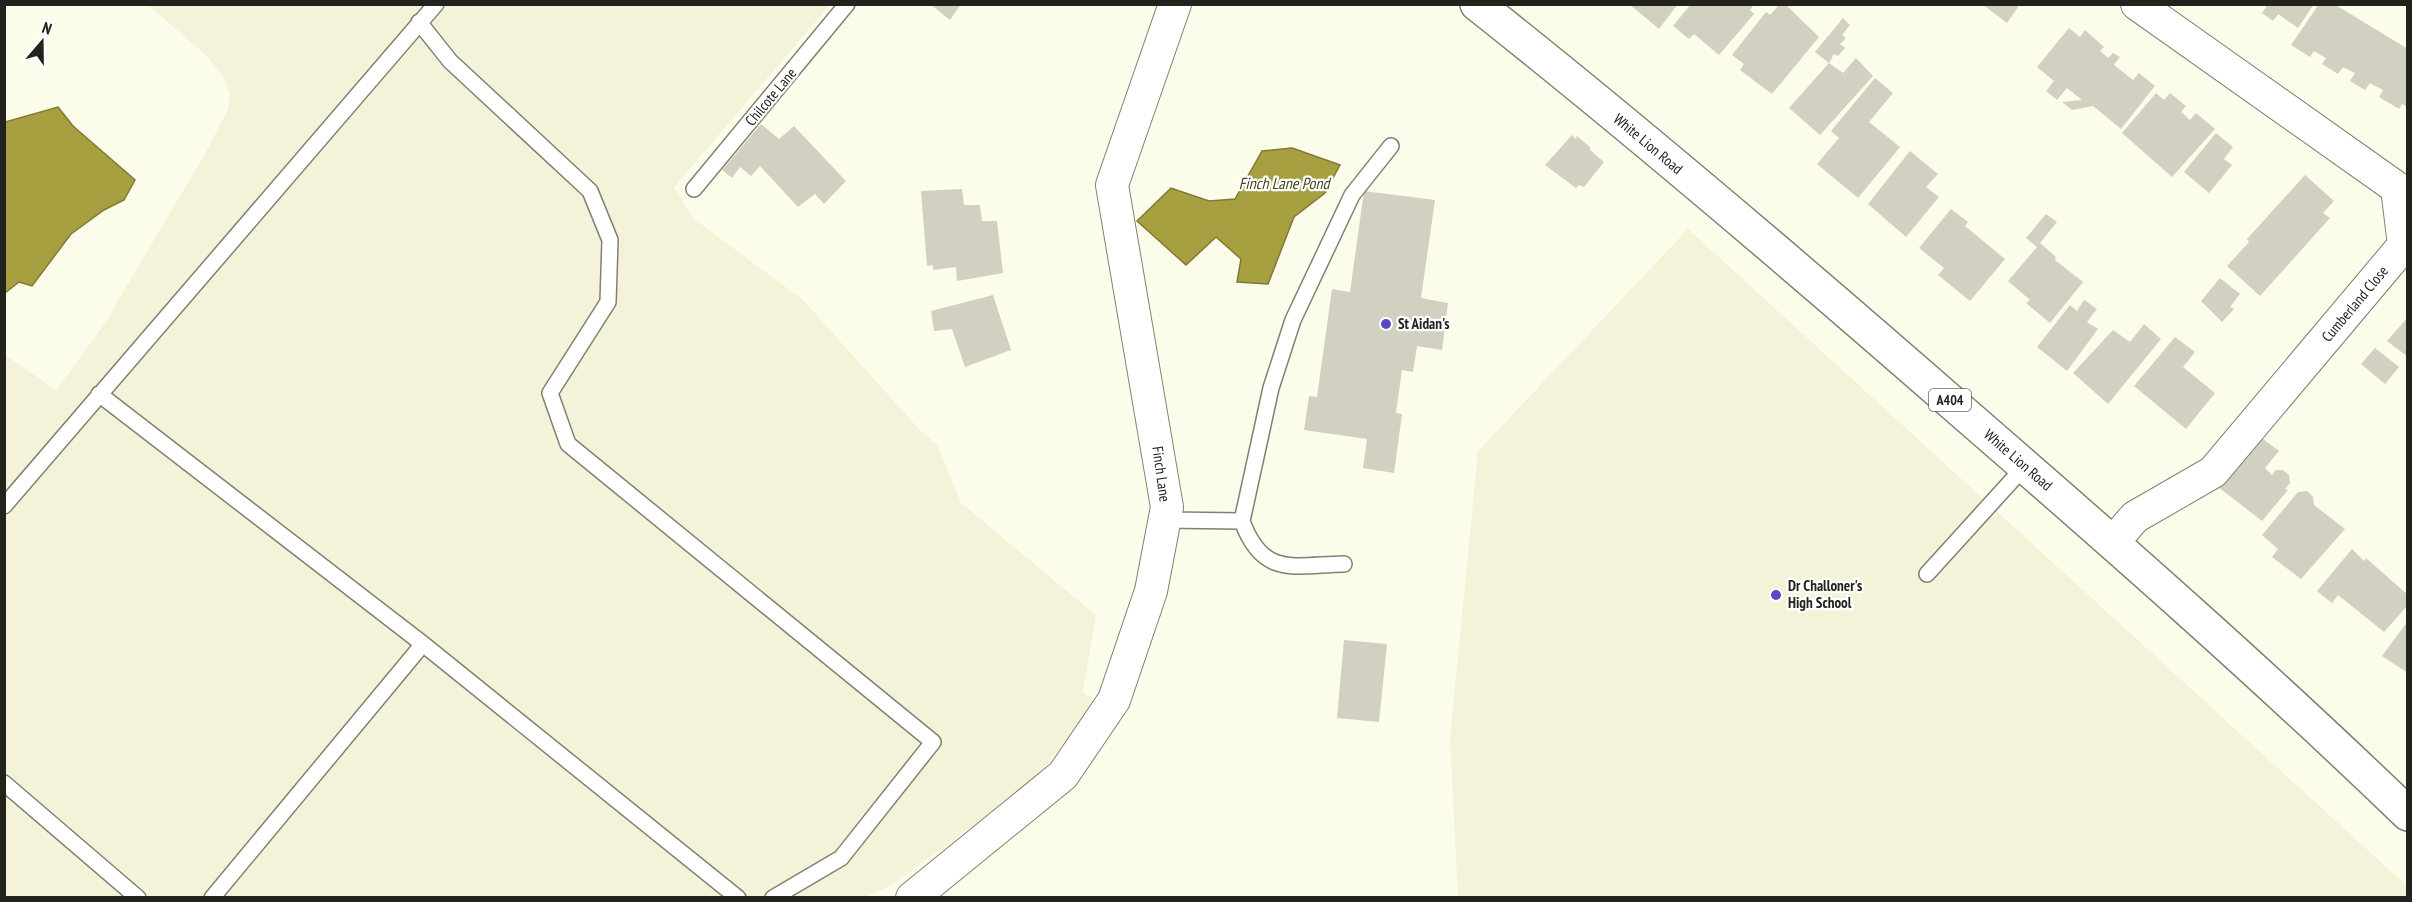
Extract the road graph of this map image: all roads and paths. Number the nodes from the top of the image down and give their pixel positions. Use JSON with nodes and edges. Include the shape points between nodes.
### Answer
{"nodes":[{"id":1,"x":436,"y":4,"type":"edge"},
{"id":2,"x":848,"y":4,"type":"edge"},
{"id":3,"x":1175,"y":4,"type":"edge"},
{"id":4,"x":1477,"y":4,"type":"edge"},
{"id":5,"x":2138,"y":4,"type":"edge"},
{"id":6,"x":419,"y":22,"type":"junction"},
{"id":7,"x":1391,"y":146,"type":"dead end"},
{"id":8,"x":694,"y":189,"type":"dead end"},
{"id":9,"x":99,"y":394,"type":"junction"},
{"id":10,"x":2025,"y":466,"type":"junction"},
{"id":11,"x":4,"y":506,"type":"edge"},
{"id":12,"x":1165,"y":520,"type":"junction"},
{"id":13,"x":1242,"y":521,"type":"junction"},
{"id":14,"x":2113,"y":542,"type":"junction"},
{"id":15,"x":1344,"y":564,"type":"dead end"},
{"id":16,"x":1927,"y":574,"type":"dead end"},
{"id":17,"x":423,"y":644,"type":"junction"},
{"id":18,"x":4,"y":783,"type":"edge"},
{"id":19,"x":2408,"y":814,"type":"edge"},
{"id":20,"x":138,"y":897,"type":"edge"},
{"id":21,"x":212,"y":897,"type":"edge"},
{"id":22,"x":738,"y":897,"type":"edge"},
{"id":23,"x":773,"y":897,"type":"edge"},
{"id":24,"x":912,"y":897,"type":"edge"}],
"edges":[{"from":1,"to":6,"type":"lane"},
{"from":2,"to":8,"type":"lane","name":"Chilcote Lane"},
{"from":3,"to":12,"type":"street","name":"Finch Lane","via":[[1112,185],[1167,507]]},
{"from":4,"to":10,"type":"main road","name":"White Lion Road","number":"A404","via":[[1802,272]]},
{"from":5,"to":14,"type":"street","name":"Cumberland Close","via":[[2397,188],[2404,246],[2213,472],[2135,517]]},
{"from":6,"to":9,"type":"lane"},
{"from":6,"to":23,"type":"lane","via":[[450,61],[590,190],[610,240],[608,302],[550,393],[568,444],[933,742],[841,858]]},
{"from":7,"to":13,"type":"lane","via":[[1352,195],[1293,320],[1271,388]]},
{"from":9,"to":11,"type":"lane"},
{"from":9,"to":17,"type":"lane"},
{"from":10,"to":14,"type":"main road","name":"White Lion Road","number":"A404"},
{"from":10,"to":16,"type":"lane"},
{"from":12,"to":13,"type":"lane"},
{"from":12,"to":24,"type":"street","name":"Finch Lane","via":[[1151,591],[1108,710],[1063,776]]},
{"from":13,"to":15,"type":"lane","via":[[1248,539],[1266,560],[1288,565]]},
{"from":14,"to":19,"type":"main road","name":"White Lion Road","number":"A404"},
{"from":17,"to":21,"type":"lane"},
{"from":17,"to":22,"type":"lane"},
{"from":18,"to":20,"type":"lane"}]}
